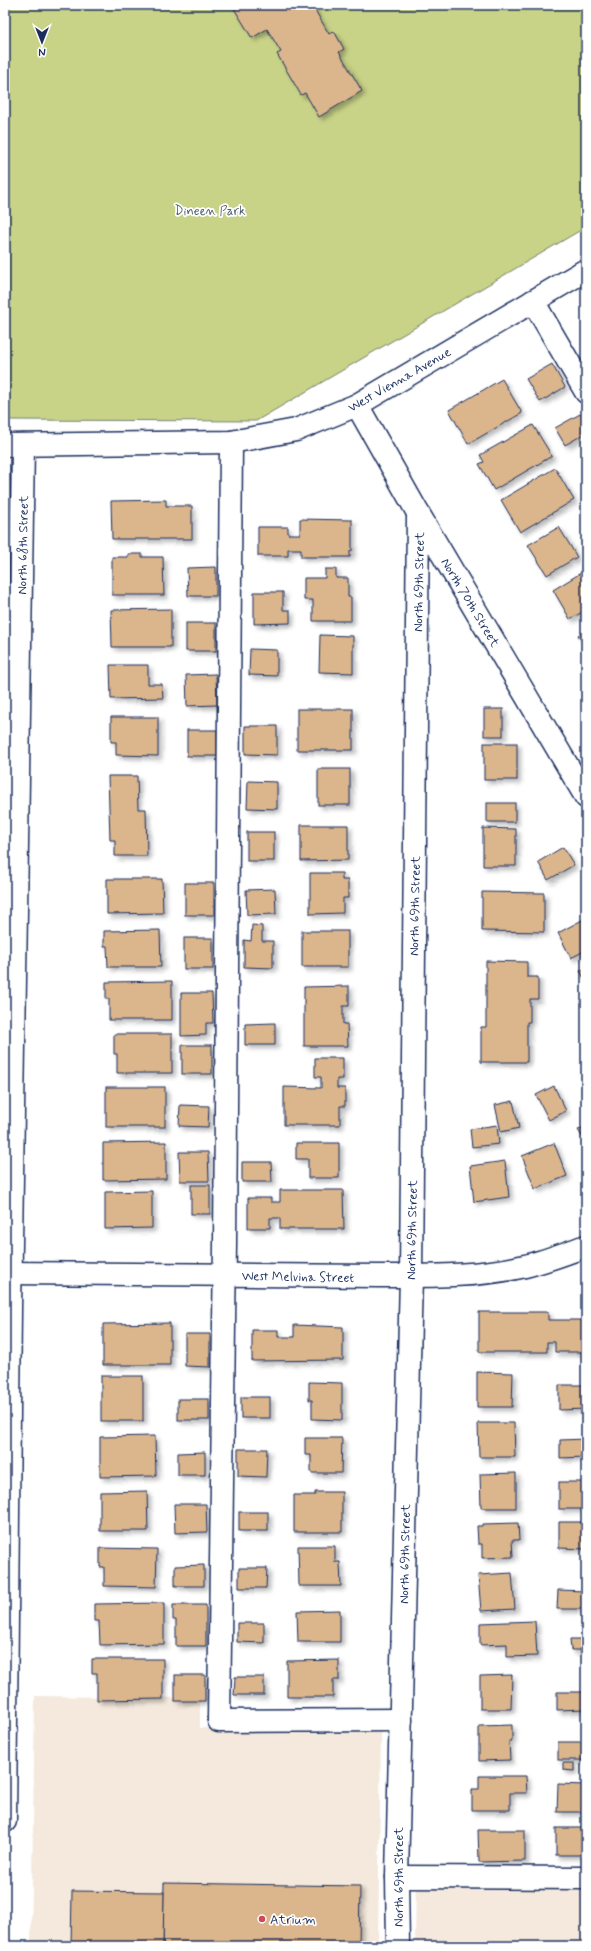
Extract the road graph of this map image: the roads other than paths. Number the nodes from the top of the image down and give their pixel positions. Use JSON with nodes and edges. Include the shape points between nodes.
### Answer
{"nodes":[{"id":1,"x":586,"y":270,"type":"edge"},
{"id":2,"x":533,"y":301,"type":"junction"},
{"id":3,"x":586,"y":392,"type":"edge"},
{"id":4,"x":357,"y":405,"type":"junction"},
{"id":5,"x":231,"y":442,"type":"junction"},
{"id":6,"x":14,"y":445,"type":"edge"},
{"id":7,"x":418,"y":513,"type":"junction"},
{"id":8,"x":586,"y":797,"type":"edge"},
{"id":9,"x":586,"y":1246,"type":"edge"},
{"id":10,"x":8,"y":1273,"type":"edge"},
{"id":11,"x":225,"y":1275,"type":"junction"},
{"id":12,"x":411,"y":1276,"type":"junction"},
{"id":13,"x":401,"y":1720,"type":"junction"},
{"id":14,"x":5,"y":1821,"type":"edge"},
{"id":15,"x":397,"y":1877,"type":"junction"},
{"id":16,"x":586,"y":1878,"type":"edge"},
{"id":17,"x":398,"y":1946,"type":"edge"}],
"edges":[{"from":1,"to":2,"type":"street","name":"West Vienna Avenue"},
{"from":2,"to":3,"type":"street"},
{"from":2,"to":4,"type":"street","name":"West Vienna Avenue"},
{"from":4,"to":5,"type":"street","name":"West Vienna Avenue","via":[[296,430]]},
{"from":4,"to":7,"type":"street","name":"North 70th Street"},
{"from":5,"to":6,"type":"street","name":"West Vienna Avenue"},
{"from":5,"to":11,"type":"street"},
{"from":6,"to":10,"type":"street","name":"North 68th Street"},
{"from":7,"to":8,"type":"street","name":"North 70th Street"},
{"from":7,"to":12,"type":"street","name":"North 69th Street"},
{"from":9,"to":12,"type":"street","name":"West Melvina Street","via":[[526,1266],[500,1271]]},
{"from":10,"to":11,"type":"street","name":"West Melvina Street"},
{"from":10,"to":14,"type":"street","name":"North 68th Street"},
{"from":11,"to":12,"type":"street","name":"West Melvina Street"},
{"from":11,"to":13,"type":"street","via":[[219,1722]]},
{"from":12,"to":13,"type":"street","name":"North 69th Street"},
{"from":13,"to":15,"type":"street","name":"North 69th Street"},
{"from":15,"to":16,"type":"street"},
{"from":15,"to":17,"type":"street","name":"North 69th Street"}]}
